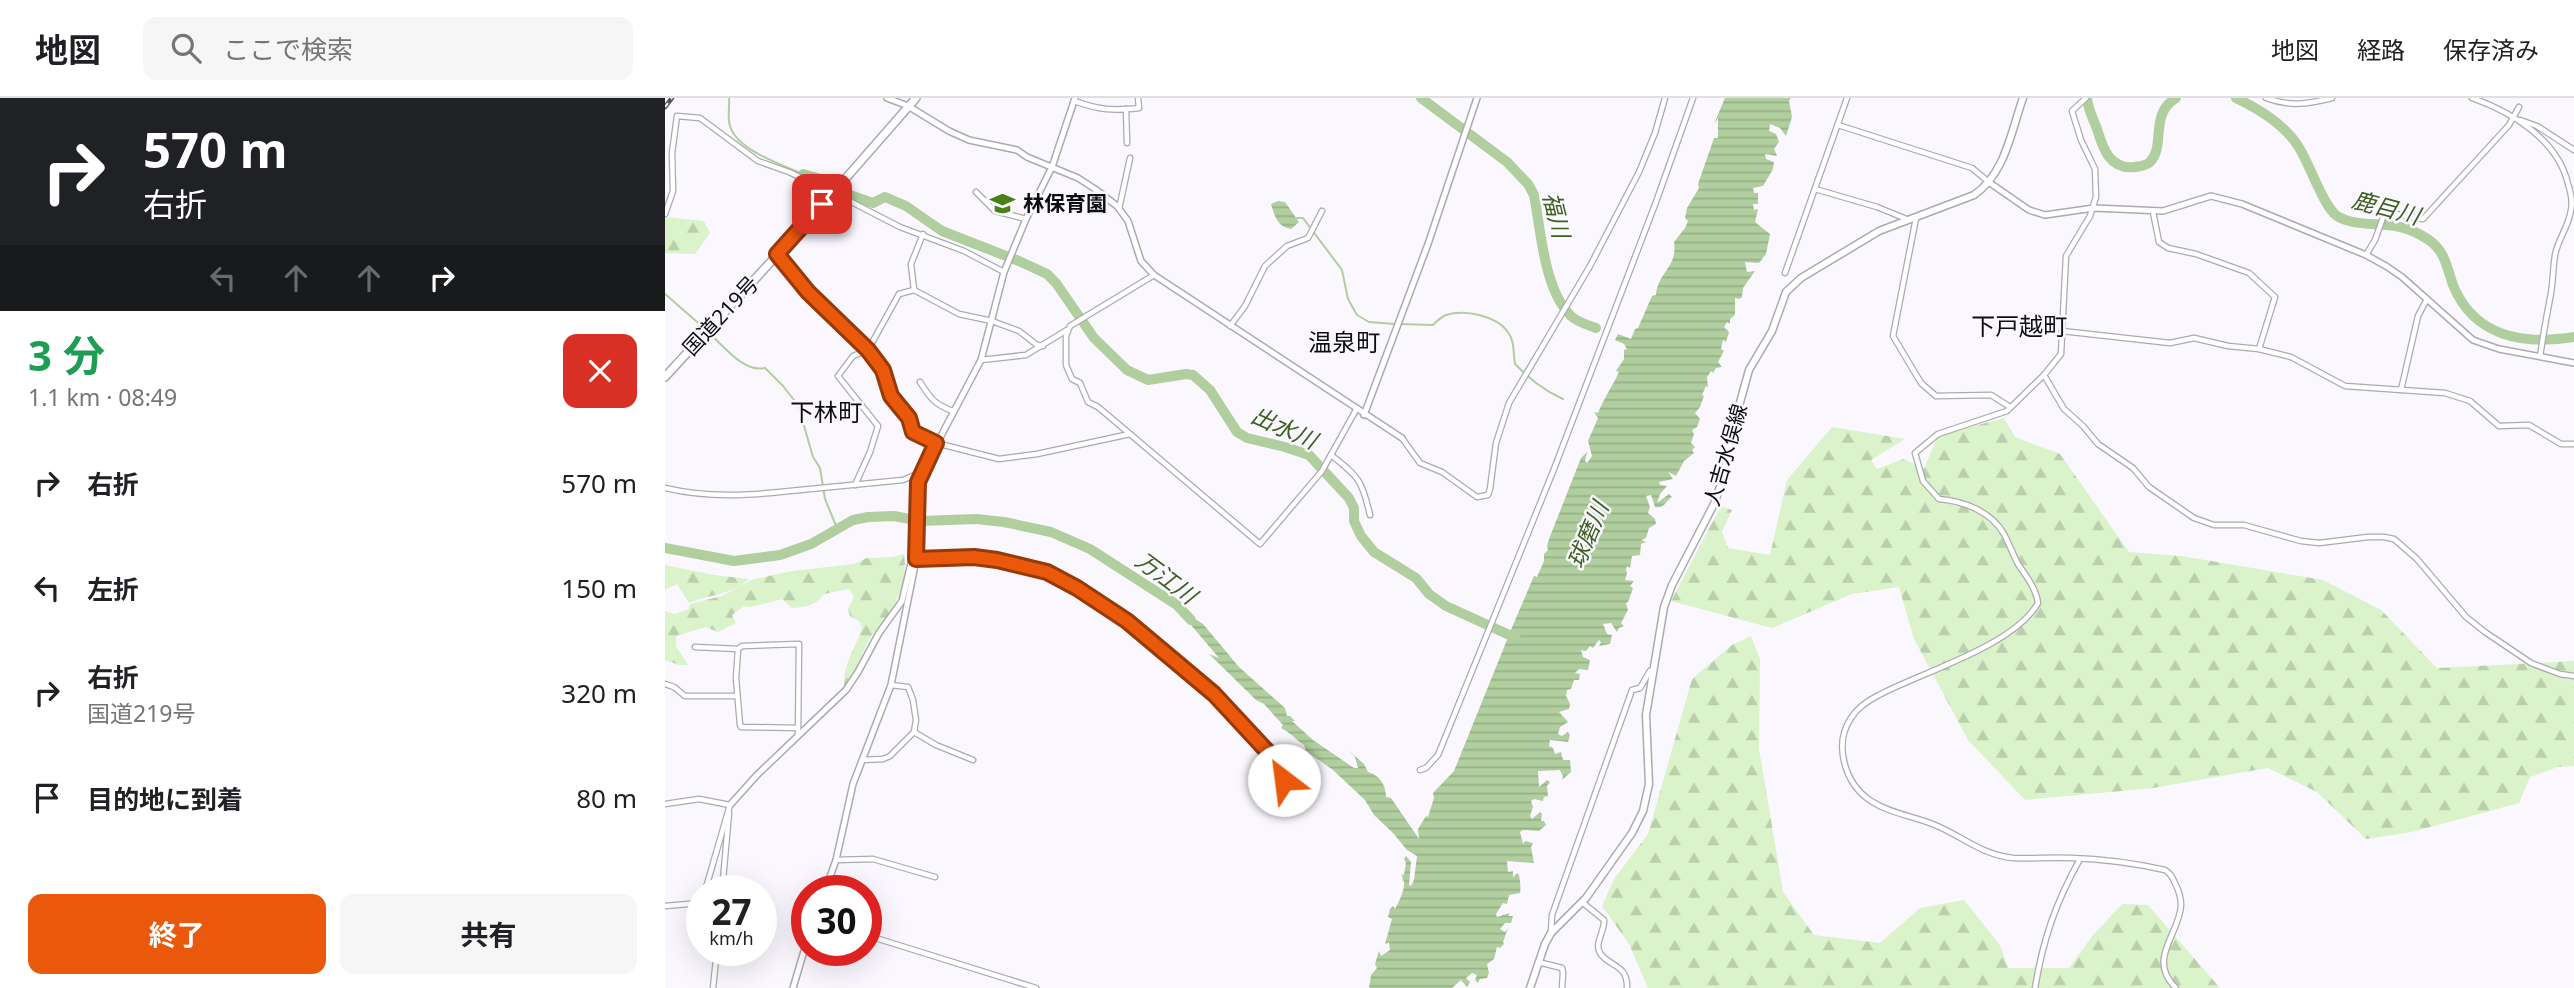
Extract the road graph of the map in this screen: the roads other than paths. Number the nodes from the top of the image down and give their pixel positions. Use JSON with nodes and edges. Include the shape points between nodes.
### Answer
{"nodes":[{"id":1,"x":887,"y":98,"type":"edge"},
{"id":2,"x":916,"y":98,"type":"edge"},
{"id":3,"x":1138,"y":98,"type":"edge"},
{"id":4,"x":1477,"y":98,"type":"edge"},
{"id":5,"x":1665,"y":98,"type":"edge"},
{"id":6,"x":1693,"y":98,"type":"edge"},
{"id":7,"x":1847,"y":98,"type":"edge"},
{"id":8,"x":2023,"y":98,"type":"edge"},
{"id":9,"x":2086,"y":98,"type":"edge"},
{"id":10,"x":2266,"y":98,"type":"edge"},
{"id":11,"x":2332,"y":98,"type":"edge"},
{"id":12,"x":2472,"y":98,"type":"edge"},
{"id":13,"x":1075,"y":99,"type":"edge"},
{"id":14,"x":908,"y":107,"type":"junction"},
{"id":15,"x":2519,"y":107,"type":"dead end"},
{"id":16,"x":1126,"y":109,"type":"junction"},
{"id":17,"x":2513,"y":118,"type":"junction"},
{"id":18,"x":1838,"y":125,"type":"junction"},
{"id":19,"x":1127,"y":143,"type":"dead end"},
{"id":20,"x":2574,"y":150,"type":"edge"},
{"id":21,"x":1130,"y":158,"type":"dead end"},
{"id":22,"x":1052,"y":167,"type":"junction"},
{"id":23,"x":2567,"y":179,"type":"junction"},
{"id":24,"x":2574,"y":182,"type":"edge"},
{"id":25,"x":1990,"y":183,"type":"junction"},
{"id":26,"x":1815,"y":189,"type":"junction"},
{"id":27,"x":832,"y":192,"type":"junction"},
{"id":28,"x":976,"y":192,"type":"dead end"},
{"id":29,"x":2094,"y":208,"type":"junction"},
{"id":30,"x":1119,"y":209,"type":"junction"},
{"id":31,"x":1322,"y":211,"type":"dead end"},
{"id":32,"x":2153,"y":212,"type":"junction"},
{"id":33,"x":665,"y":214,"type":"edge"},
{"id":34,"x":1026,"y":219,"type":"junction"},
{"id":35,"x":1913,"y":219,"type":"junction"},
{"id":36,"x":923,"y":234,"type":"junction"},
{"id":37,"x":777,"y":254,"type":"junction"},
{"id":38,"x":2366,"y":255,"type":"junction"},
{"id":39,"x":1004,"y":272,"type":"junction"},
{"id":40,"x":1785,"y":273,"type":"dead end"},
{"id":41,"x":1154,"y":275,"type":"junction"},
{"id":42,"x":914,"y":290,"type":"junction"},
{"id":43,"x":2427,"y":299,"type":"junction"},
{"id":44,"x":992,"y":321,"type":"junction"},
{"id":45,"x":1070,"y":326,"type":"junction"},
{"id":46,"x":1230,"y":327,"type":"junction"},
{"id":47,"x":2062,"y":331,"type":"junction"},
{"id":48,"x":1043,"y":346,"type":"junction"},
{"id":49,"x":2259,"y":349,"type":"junction"},
{"id":50,"x":868,"y":350,"type":"junction"},
{"id":51,"x":2540,"y":357,"type":"junction"},
{"id":52,"x":981,"y":360,"type":"junction"},
{"id":53,"x":2574,"y":363,"type":"edge"},
{"id":54,"x":666,"y":375,"type":"edge"},
{"id":55,"x":2044,"y":375,"type":"junction"},
{"id":56,"x":920,"y":382,"type":"dead end"},
{"id":57,"x":2401,"y":390,"type":"junction"},
{"id":58,"x":2010,"y":407,"type":"junction"},
{"id":59,"x":1357,"y":408,"type":"junction"},
{"id":60,"x":953,"y":411,"type":"junction"},
{"id":61,"x":1364,"y":415,"type":"junction"},
{"id":62,"x":1130,"y":434,"type":"junction"},
{"id":63,"x":1402,"y":438,"type":"joint"},
{"id":64,"x":936,"y":443,"type":"junction"},
{"id":65,"x":2574,"y":444,"type":"edge"},
{"id":66,"x":1331,"y":456,"type":"junction"},
{"id":67,"x":922,"y":472,"type":"junction"},
{"id":68,"x":855,"y":485,"type":"junction"},
{"id":69,"x":665,"y":488,"type":"edge"},
{"id":70,"x":1370,"y":515,"type":"dead end"},
{"id":71,"x":916,"y":557,"type":"junction"},
{"id":72,"x":967,"y":558,"type":"joint"},
{"id":73,"x":695,"y":647,"type":"dead end"},
{"id":74,"x":738,"y":649,"type":"junction"},
{"id":75,"x":1654,"y":670,"type":"junction"},
{"id":76,"x":2574,"y":676,"type":"edge"},
{"id":77,"x":665,"y":684,"type":"edge"},
{"id":78,"x":891,"y":685,"type":"junction"},
{"id":79,"x":737,"y":696,"type":"junction"},
{"id":80,"x":798,"y":728,"type":"junction"},
{"id":81,"x":914,"y":733,"type":"junction"},
{"id":82,"x":798,"y":736,"type":"junction"},
{"id":83,"x":861,"y":760,"type":"junction"},
{"id":84,"x":973,"y":760,"type":"dead end"},
{"id":85,"x":1420,"y":770,"type":"dead end"},
{"id":86,"x":665,"y":804,"type":"edge"},
{"id":87,"x":1281,"y":804,"type":"dead end"},
{"id":88,"x":730,"y":805,"type":"junction"},
{"id":89,"x":2080,"y":859,"type":"junction"},
{"id":90,"x":836,"y":860,"type":"junction"},
{"id":91,"x":710,"y":875,"type":"edge"},
{"id":92,"x":723,"y":875,"type":"edge"},
{"id":93,"x":831,"y":875,"type":"edge"},
{"id":94,"x":935,"y":877,"type":"dead end"},
{"id":95,"x":1582,"y":902,"type":"junction"},
{"id":96,"x":686,"y":905,"type":"edge"},
{"id":97,"x":665,"y":906,"type":"edge"},
{"id":98,"x":1551,"y":933,"type":"junction"},
{"id":99,"x":882,"y":940,"type":"edge"},
{"id":100,"x":1538,"y":962,"type":"junction"},
{"id":101,"x":715,"y":966,"type":"edge"},
{"id":102,"x":800,"y":966,"type":"edge"},
{"id":103,"x":713,"y":988,"type":"edge"},
{"id":104,"x":793,"y":988,"type":"edge"},
{"id":105,"x":1035,"y":988,"type":"edge"},
{"id":106,"x":1530,"y":988,"type":"edge"},
{"id":107,"x":1562,"y":988,"type":"edge"},
{"id":108,"x":1627,"y":988,"type":"edge"},
{"id":109,"x":2035,"y":988,"type":"edge"},
{"id":110,"x":2176,"y":988,"type":"edge"}],
"edges":[{"from":1,"to":14,"type":"street"},
{"from":2,"to":14,"type":"highway","name":"国道219号"},
{"from":3,"to":16,"type":"street","via":[[1139,108]]},
{"from":4,"to":61,"type":"street"},
{"from":5,"to":63,"type":"street","via":[[1639,172],[1509,403],[1487,495],[1477,497],[1442,472],[1420,463]]},
{"from":6,"to":85,"type":"street","via":[[1549,481],[1437,755]]},
{"from":7,"to":18,"type":"street"},
{"from":8,"to":25,"type":"main road"},
{"from":9,"to":29,"type":"street","via":[[2072,111],[2095,169]]},
{"from":10,"to":11,"type":"street","via":[[2304,105]]},
{"from":12,"to":17,"type":"street"},
{"from":13,"to":16,"type":"street","via":[[1099,110]]},
{"from":13,"to":22,"type":"street"},
{"from":14,"to":22,"type":"street","via":[[959,136],[1017,150]]},
{"from":14,"to":27,"type":"highway","name":"国道219号"},
{"from":15,"to":17,"type":"street"},
{"from":16,"to":19,"type":"street"},
{"from":17,"to":20,"type":"street","via":[[2537,126]]},
{"from":17,"to":23,"type":"street","via":[[2559,157]]},
{"from":17,"to":38,"type":"street","via":[[2423,219],[2385,212]]},
{"from":18,"to":25,"type":"street","via":[[1972,168]]},
{"from":18,"to":26,"type":"street"},
{"from":21,"to":30,"type":"street"},
{"from":22,"to":30,"type":"street","via":[[1078,178]]},
{"from":22,"to":34,"type":"street"},
{"from":23,"to":24,"type":"street"},
{"from":23,"to":51,"type":"street","via":[[2571,210],[2556,252]]},
{"from":25,"to":29,"type":"street","via":[[2036,214]]},
{"from":25,"to":35,"type":"main road","name":"人吉水俣線","via":[[1974,195]]},
{"from":26,"to":35,"type":"street"},
{"from":26,"to":40,"type":"street"},
{"from":27,"to":33,"type":"street","via":[[758,161],[700,118],[677,116],[673,191]]},
{"from":27,"to":36,"type":"street"},
{"from":27,"to":37,"type":"highway","name":"国道219号"},
{"from":28,"to":34,"type":"street","via":[[995,211]]},
{"from":29,"to":32,"type":"street"},
{"from":29,"to":47,"type":"street","via":[[2066,256]]},
{"from":30,"to":41,"type":"street","via":[[1142,261]]},
{"from":31,"to":46,"type":"street","via":[[1308,238],[1287,246],[1265,266]]},
{"from":32,"to":38,"type":"street","via":[[2211,196],[2222,198]]},
{"from":32,"to":49,"type":"street","via":[[2159,242],[2249,273],[2275,297]]},
{"from":34,"to":39,"type":"street"},
{"from":35,"to":58,"type":"street","via":[[1893,336],[1921,383],[1936,396],[1991,395]]},
{"from":35,"to":75,"type":"main road","name":"人吉水俣線","via":[[1861,241],[1786,292],[1772,331],[1749,370],[1714,504],[1664,607]]},
{"from":36,"to":39,"type":"street"},
{"from":36,"to":42,"type":"street","via":[[911,264]]},
{"from":37,"to":50,"type":"street","via":[[808,292]]},
{"from":37,"to":54,"type":"highway","name":"国道219号"},
{"from":38,"to":43,"type":"street"},
{"from":39,"to":44,"type":"street"},
{"from":41,"to":45,"type":"street"},
{"from":41,"to":46,"type":"street"},
{"from":42,"to":44,"type":"street","via":[[959,314]]},
{"from":42,"to":50,"type":"street","via":[[899,294]]},
{"from":43,"to":51,"type":"street","via":[[2473,340]]},
{"from":43,"to":57,"type":"street","via":[[2418,316]]},
{"from":44,"to":48,"type":"street"},
{"from":44,"to":52,"type":"street"},
{"from":45,"to":48,"type":"street"},
{"from":45,"to":62,"type":"street","via":[[1066,365],[1072,379],[1080,383],[1088,402]]},
{"from":46,"to":59,"type":"street"},
{"from":47,"to":49,"type":"street","via":[[2170,343],[2195,338]]},
{"from":47,"to":55,"type":"street","via":[[2061,354]]},
{"from":48,"to":52,"type":"street","via":[[1026,355]]},
{"from":49,"to":57,"type":"street","via":[[2291,357],[2345,386]]},
{"from":50,"to":64,"type":"street","via":[[883,370],[891,396],[909,418],[913,432]]},
{"from":50,"to":68,"type":"street","via":[[853,356],[838,376],[878,426]]},
{"from":51,"to":53,"type":"street"},
{"from":52,"to":60,"type":"street"},
{"from":55,"to":58,"type":"street"},
{"from":55,"to":76,"type":"street","via":[[2064,409],[2098,444],[2194,518],[2319,543],[2394,539],[2417,559],[2452,604],[2485,632],[2531,663]]},
{"from":56,"to":60,"type":"street","via":[[930,400]]},
{"from":57,"to":65,"type":"street","via":[[2445,393],[2470,401],[2499,426],[2529,425],[2560,444]]},
{"from":58,"to":89,"type":"street","via":[[1938,434],[1915,453],[1923,481],[1939,499],[1956,500],[1985,514],[2003,532],[2038,603],[2017,627],[1989,644],[1858,708],[1844,731],[1843,754],[1852,784],[1887,810],[1933,824],[1997,856]]},
{"from":59,"to":61,"type":"street"},
{"from":59,"to":66,"type":"street"},
{"from":60,"to":64,"type":"street"},
{"from":61,"to":63,"type":"street"},
{"from":62,"to":64,"type":"street","via":[[999,459]]},
{"from":62,"to":66,"type":"street","via":[[1261,544]]},
{"from":64,"to":67,"type":"street"},
{"from":66,"to":70,"type":"street","via":[[1356,474]]},
{"from":67,"to":68,"type":"street","via":[[903,480]]},
{"from":67,"to":71,"type":"street"},
{"from":68,"to":69,"type":"street","via":[[733,496]]},
{"from":71,"to":72,"type":"street"},
{"from":71,"to":78,"type":"street"},
{"from":71,"to":82,"type":"street","via":[[902,601],[858,672],[846,690]]},
{"from":72,"to":87,"type":"street","via":[[1047,572],[1127,621],[1214,694],[1279,764],[1284,780]]},
{"from":73,"to":74,"type":"street"},
{"from":74,"to":79,"type":"street"},
{"from":74,"to":80,"type":"street","via":[[799,644]]},
{"from":75,"to":95,"type":"main road","name":"人吉水俣線","via":[[1646,715],[1649,783],[1643,811]]},
{"from":75,"to":98,"type":"street","via":[[1640,688],[1632,690],[1552,915]]},
{"from":77,"to":79,"type":"street","via":[[685,696]]},
{"from":78,"to":81,"type":"street","via":[[908,687],[912,694]]},
{"from":78,"to":83,"type":"street"},
{"from":79,"to":80,"type":"street","via":[[741,727]]},
{"from":80,"to":82,"type":"street"},
{"from":81,"to":83,"type":"street","via":[[890,756]]},
{"from":81,"to":84,"type":"street"},
{"from":82,"to":88,"type":"street"},
{"from":83,"to":90,"type":"street"},
{"from":86,"to":88,"type":"street","via":[[699,799]]},
{"from":88,"to":91,"type":"street"},
{"from":88,"to":92,"type":"street"},
{"from":89,"to":109,"type":"street","via":[[2056,905]]},
{"from":89,"to":110,"type":"street","via":[[2146,866],[2171,874],[2181,905],[2164,962],[2166,975]]},
{"from":90,"to":93,"type":"street"},
{"from":90,"to":94,"type":"street","via":[[873,859]]},
{"from":95,"to":98,"type":"main road","name":"人吉水俣線"},
{"from":95,"to":108,"type":"street","via":[[1604,920],[1601,954],[1625,974]]},
{"from":96,"to":97,"type":"street"},
{"from":98,"to":100,"type":"main road","name":"人吉水俣線"},
{"from":99,"to":105,"type":"street"},
{"from":100,"to":106,"type":"main road","name":"人吉水俣線"},
{"from":100,"to":107,"type":"street","via":[[1562,968]]},
{"from":101,"to":103,"type":"street"},
{"from":102,"to":104,"type":"street"}]}
